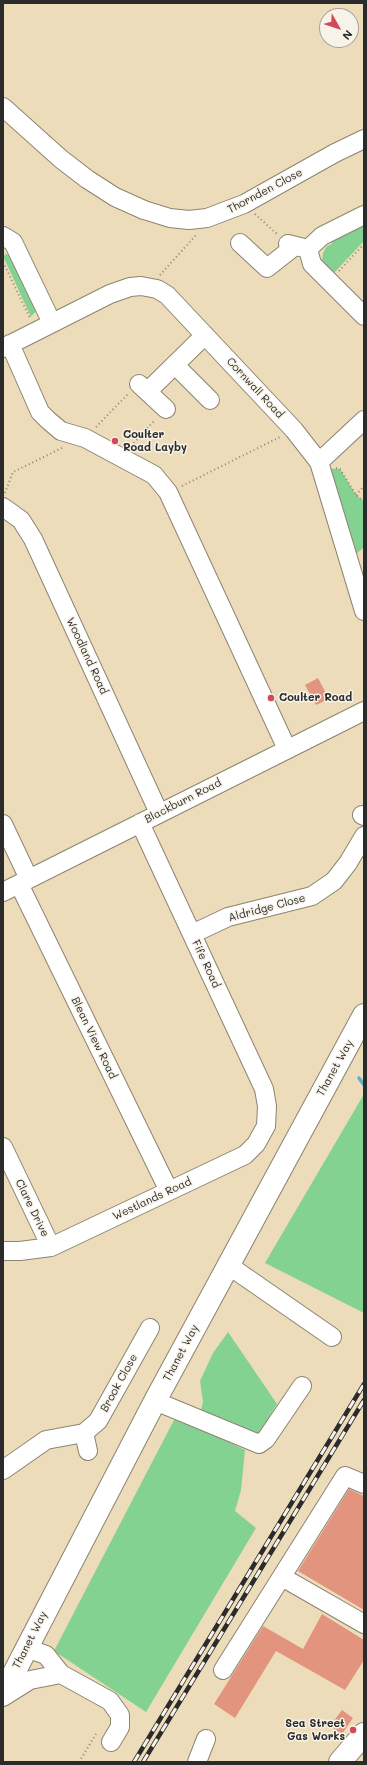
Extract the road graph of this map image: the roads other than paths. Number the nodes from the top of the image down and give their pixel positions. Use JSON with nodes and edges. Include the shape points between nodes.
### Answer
{"nodes":[{"id":1,"x":3,"y":107,"type":"edge"},
{"id":2,"x":364,"y":139,"type":"edge"},
{"id":3,"x":364,"y":215,"type":"edge"},
{"id":4,"x":3,"y":236,"type":"edge"},
{"id":5,"x":240,"y":243,"type":"dead end"},
{"id":6,"x":297,"y":246,"type":"junction"},
{"id":7,"x":364,"y":316,"type":"edge"},
{"id":8,"x":52,"y":323,"type":"junction"},
{"id":9,"x":205,"y":335,"type":"junction"},
{"id":10,"x":7,"y":346,"type":"edge"},
{"id":11,"x":175,"y":364,"type":"junction"},
{"id":12,"x":210,"y":400,"type":"dead end"},
{"id":13,"x":166,"y":409,"type":"road end"},
{"id":14,"x":364,"y":420,"type":"edge"},
{"id":15,"x":320,"y":465,"type":"junction"},
{"id":16,"x":3,"y":507,"type":"edge"},
{"id":17,"x":364,"y":611,"type":"edge"},
{"id":18,"x":364,"y":711,"type":"edge"},
{"id":19,"x":287,"y":749,"type":"junction"},
{"id":20,"x":159,"y":813,"type":"junction"},
{"id":21,"x":3,"y":824,"type":"edge"},
{"id":22,"x":140,"y":824,"type":"junction"},
{"id":23,"x":364,"y":836,"type":"edge"},
{"id":24,"x":17,"y":885,"type":"edge"},
{"id":25,"x":192,"y":934,"type":"junction"},
{"id":26,"x":364,"y":1015,"type":"edge"},
{"id":27,"x":267,"y":1106,"type":"joint"},
{"id":28,"x":3,"y":1148,"type":"edge"},
{"id":29,"x":169,"y":1191,"type":"junction"},
{"id":30,"x":51,"y":1247,"type":"junction"},
{"id":31,"x":3,"y":1251,"type":"edge"},
{"id":32,"x":228,"y":1265,"type":"junction"},
{"id":33,"x":151,"y":1329,"type":"dead end"},
{"id":34,"x":332,"y":1337,"type":"dead end"},
{"id":35,"x":302,"y":1386,"type":"dead end"},
{"id":36,"x":155,"y":1401,"type":"junction"},
{"id":37,"x":84,"y":1433,"type":"junction"},
{"id":38,"x":88,"y":1451,"type":"dead end"},
{"id":39,"x":3,"y":1470,"type":"edge"},
{"id":40,"x":364,"y":1484,"type":"edge"},
{"id":41,"x":282,"y":1577,"type":"junction"},
{"id":42,"x":364,"y":1624,"type":"edge"},
{"id":43,"x":26,"y":1648,"type":"junction"},
{"id":44,"x":223,"y":1670,"type":"dead end"},
{"id":45,"x":61,"y":1674,"type":"junction"},
{"id":46,"x":3,"y":1696,"type":"edge"},
{"id":47,"x":364,"y":1734,"type":"edge"},
{"id":48,"x":104,"y":1738,"type":"road end"},
{"id":49,"x":206,"y":1739,"type":"dead end"},
{"id":50,"x":197,"y":1762,"type":"edge"},
{"id":51,"x":340,"y":1762,"type":"edge"}],
"edges":[{"from":1,"to":2,"type":"street","name":"Thornden Close","via":[[61,159],[115,197],[144,210],[170,218],[189,220],[207,218],[244,204]]},
{"from":3,"to":6,"type":"street"},
{"from":4,"to":8,"type":"street","via":[[13,242]]},
{"from":5,"to":6,"type":"street","via":[[268,268]]},
{"from":6,"to":7,"type":"street"},
{"from":8,"to":9,"type":"street","name":"Cornwall Road","via":[[110,294],[140,286],[157,289],[167,295]]},
{"from":8,"to":10,"type":"street","name":"Cornwall Road"},
{"from":9,"to":11,"type":"street"},
{"from":9,"to":15,"type":"street","name":"Cornwall Road","via":[[294,430]]},
{"from":10,"to":19,"type":"street","via":[[40,412],[61,431],[121,456],[154,475],[168,492]]},
{"from":11,"to":12,"type":"street"},
{"from":11,"to":13,"type":"street","via":[[143,387]]},
{"from":14,"to":15,"type":"street"},
{"from":15,"to":17,"type":"street","name":"Cornwall Road"},
{"from":16,"to":20,"type":"street","name":"Woodland Road","via":[[21,520],[33,539]]},
{"from":18,"to":19,"type":"street","name":"Blackburn Road"},
{"from":19,"to":20,"type":"street","name":"Blackburn Road"},
{"from":20,"to":22,"type":"street","name":"Blackburn Road"},
{"from":21,"to":24,"type":"street","name":"Blean View Road"},
{"from":22,"to":24,"type":"street","name":"Blackburn Road"},
{"from":22,"to":25,"type":"street","name":"Fife Road"},
{"from":23,"to":25,"type":"street","name":"Aldridge Close","via":[[334,880],[312,896],[228,917]]},
{"from":24,"to":29,"type":"street","name":"Blean View Road"},
{"from":25,"to":27,"type":"street","name":"Fife Road","via":[[264,1089]]},
{"from":26,"to":32,"type":"main road","name":"Thanet Way"},
{"from":27,"to":29,"type":"street","name":"Westlands Road","via":[[266,1126],[256,1144],[245,1155]]},
{"from":28,"to":30,"type":"street","name":"Clare Drive"},
{"from":29,"to":30,"type":"street","name":"Westlands Road"},
{"from":30,"to":31,"type":"street","name":"Westlands Road"},
{"from":32,"to":34,"type":"street"},
{"from":32,"to":36,"type":"main road","name":"Thanet Way"},
{"from":33,"to":37,"type":"street","name":"Brook Close","via":[[98,1421]]},
{"from":35,"to":36,"type":"street","via":[[266,1439],[259,1444]]},
{"from":36,"to":43,"type":"main road","name":"Thanet Way"},
{"from":37,"to":38,"type":"street"},
{"from":37,"to":39,"type":"street","via":[[46,1440]]},
{"from":40,"to":41,"type":"street","via":[[345,1476]]},
{"from":41,"to":42,"type":"street"},
{"from":41,"to":44,"type":"street"},
{"from":43,"to":45,"type":"street","via":[[46,1655]]},
{"from":43,"to":46,"type":"main road","name":"Thanet Way"},
{"from":45,"to":46,"type":"street","via":[[30,1680]]},
{"from":45,"to":48,"type":"street","via":[[122,1707],[120,1726]]},
{"from":47,"to":51,"type":"main road"},
{"from":49,"to":50,"type":"street"}]}
